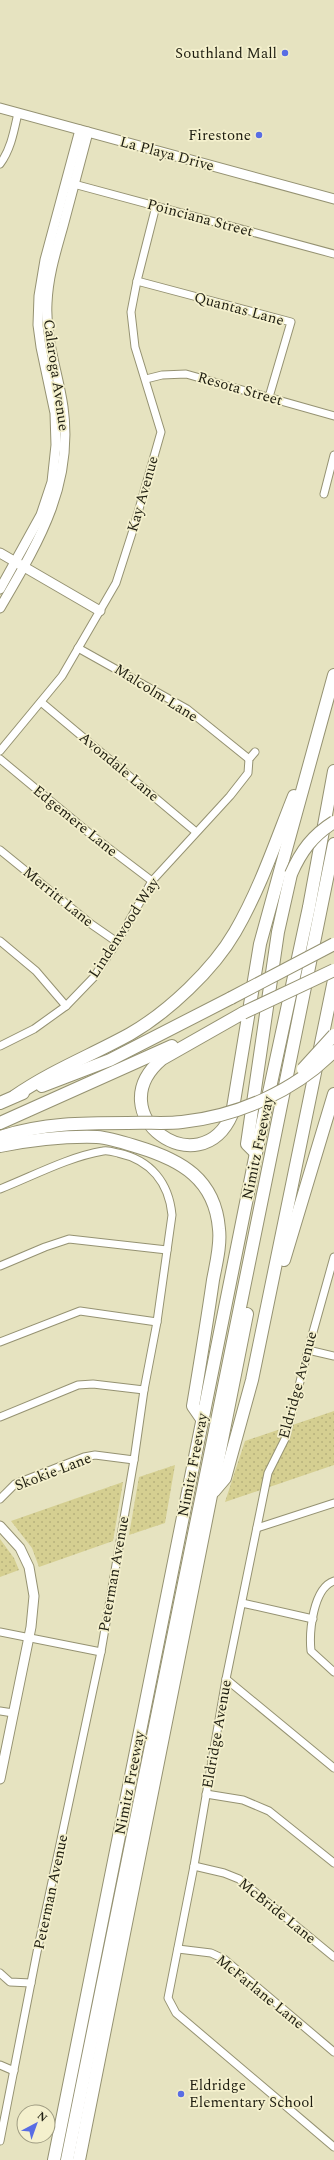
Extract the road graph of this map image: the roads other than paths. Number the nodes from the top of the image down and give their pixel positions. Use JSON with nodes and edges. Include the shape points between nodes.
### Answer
{"nodes":[{"id":1,"x":0,"y":108,"type":"edge"},
{"id":2,"x":18,"y":113,"type":"junction"},
{"id":3,"x":84,"y":131,"type":"junction"},
{"id":4,"x":0,"y":164,"type":"edge"},
{"id":5,"x":70,"y":183,"type":"junction"},
{"id":6,"x":334,"y":199,"type":"edge"},
{"id":7,"x":156,"y":206,"type":"junction"},
{"id":8,"x":334,"y":254,"type":"edge"},
{"id":9,"x":137,"y":281,"type":"junction"},
{"id":10,"x":146,"y":379,"type":"junction"},
{"id":11,"x":269,"y":397,"type":"junction"},
{"id":12,"x":334,"y":416,"type":"edge"},
{"id":13,"x":334,"y":455,"type":"edge"},
{"id":14,"x":324,"y":494,"type":"dead end"},
{"id":15,"x":0,"y":553,"type":"edge"},
{"id":16,"x":19,"y":565,"type":"junction"},
{"id":17,"x":0,"y":589,"type":"edge"},
{"id":18,"x":0,"y":608,"type":"edge"},
{"id":19,"x":100,"y":611,"type":"junction"},
{"id":20,"x":78,"y":648,"type":"junction"},
{"id":21,"x":334,"y":675,"type":"edge"},
{"id":22,"x":41,"y":702,"type":"junction"},
{"id":23,"x":315,"y":740,"type":"junction"},
{"id":24,"x":0,"y":751,"type":"edge"},
{"id":25,"x":255,"y":752,"type":"dead end"},
{"id":26,"x":0,"y":759,"type":"edge"},
{"id":27,"x":248,"y":759,"type":"junction"},
{"id":28,"x":334,"y":771,"type":"edge"},
{"id":29,"x":334,"y":822,"type":"edge"},
{"id":30,"x":196,"y":832,"type":"junction"},
{"id":31,"x":334,"y":844,"type":"edge"},
{"id":32,"x":0,"y":850,"type":"edge"},
{"id":33,"x":152,"y":881,"type":"junction"},
{"id":34,"x":334,"y":882,"type":"edge"},
{"id":35,"x":0,"y":941,"type":"edge"},
{"id":36,"x":117,"y":942,"type":"junction"},
{"id":37,"x":334,"y":944,"type":"edge"},
{"id":38,"x":334,"y":949,"type":"edge"},
{"id":39,"x":334,"y":970,"type":"edge"},
{"id":40,"x":282,"y":972,"type":"junction"},
{"id":41,"x":334,"y":980,"type":"edge"},
{"id":42,"x":66,"y":1006,"type":"junction"},
{"id":43,"x":243,"y":1013,"type":"junction"},
{"id":44,"x":334,"y":1035,"type":"edge"},
{"id":45,"x":0,"y":1046,"type":"edge"},
{"id":46,"x":334,"y":1051,"type":"edge"},
{"id":47,"x":281,"y":1089,"type":"junction"},
{"id":48,"x":334,"y":1094,"type":"edge"},
{"id":49,"x":15,"y":1096,"type":"junction"},
{"id":50,"x":0,"y":1103,"type":"edge"},
{"id":51,"x":0,"y":1123,"type":"edge"},
{"id":52,"x":0,"y":1137,"type":"edge"},
{"id":53,"x":0,"y":1146,"type":"edge"},
{"id":54,"x":256,"y":1153,"type":"junction"},
{"id":55,"x":0,"y":1189,"type":"edge"},
{"id":56,"x":167,"y":1250,"type":"junction"},
{"id":57,"x":334,"y":1258,"type":"edge"},
{"id":58,"x":0,"y":1266,"type":"edge"},
{"id":59,"x":157,"y":1322,"type":"junction"},
{"id":60,"x":0,"y":1342,"type":"edge"},
{"id":61,"x":260,"y":1342,"type":"junction"},
{"id":62,"x":308,"y":1350,"type":"junction"},
{"id":63,"x":334,"y":1356,"type":"edge"},
{"id":64,"x":144,"y":1390,"type":"junction"},
{"id":65,"x":0,"y":1417,"type":"edge"},
{"id":66,"x":202,"y":1419,"type":"junction"},
{"id":67,"x":134,"y":1460,"type":"junction"},
{"id":68,"x":213,"y":1492,"type":"junction"},
{"id":69,"x":0,"y":1499,"type":"edge"},
{"id":70,"x":334,"y":1503,"type":"edge"},
{"id":71,"x":0,"y":1526,"type":"edge"},
{"id":72,"x":256,"y":1528,"type":"junction"},
{"id":73,"x":334,"y":1581,"type":"edge"},
{"id":74,"x":242,"y":1603,"type":"junction"},
{"id":75,"x":313,"y":1618,"type":"junction"},
{"id":76,"x":0,"y":1632,"type":"edge"},
{"id":77,"x":29,"y":1637,"type":"junction"},
{"id":78,"x":101,"y":1652,"type":"junction"},
{"id":79,"x":334,"y":1672,"type":"edge"},
{"id":80,"x":226,"y":1679,"type":"junction"},
{"id":81,"x":0,"y":1711,"type":"edge"},
{"id":82,"x":13,"y":1713,"type":"junction"},
{"id":83,"x":334,"y":1768,"type":"edge"},
{"id":84,"x":0,"y":1780,"type":"edge"},
{"id":85,"x":206,"y":1794,"type":"junction"},
{"id":86,"x":334,"y":1863,"type":"edge"},
{"id":87,"x":194,"y":1866,"type":"junction"},
{"id":88,"x":178,"y":1949,"type":"junction"},
{"id":89,"x":334,"y":1957,"type":"edge"},
{"id":90,"x":0,"y":1973,"type":"edge"},
{"id":91,"x":31,"y":1983,"type":"junction"},
{"id":92,"x":334,"y":2052,"type":"edge"},
{"id":93,"x":0,"y":2065,"type":"edge"},
{"id":94,"x":14,"y":2071,"type":"junction"},
{"id":95,"x":0,"y":2141,"type":"edge"},
{"id":96,"x":334,"y":2147,"type":"edge"},
{"id":97,"x":54,"y":2160,"type":"edge"},
{"id":98,"x":67,"y":2160,"type":"edge"},
{"id":99,"x":79,"y":2160,"type":"edge"}],
"edges":[{"from":1,"to":2,"type":"street","name":"La Playa Drive"},
{"from":2,"to":3,"type":"street","name":"La Playa Drive"},
{"from":2,"to":4,"type":"street","via":[[13,137]]},
{"from":3,"to":5,"type":"street","name":"Calaroga Avenue"},
{"from":3,"to":6,"type":"street","name":"La Playa Drive"},
{"from":5,"to":7,"type":"street","name":"Poinciana Street"},
{"from":5,"to":16,"type":"street","name":"Calaroga Avenue","via":[[50,273],[47,302],[49,346],[64,418],[61,481],[54,504]]},
{"from":7,"to":8,"type":"street","name":"Poinciana Street"},
{"from":7,"to":9,"type":"street","name":"Kay Avenue"},
{"from":9,"to":10,"type":"street","name":"Kay Avenue","via":[[131,312],[132,329]]},
{"from":9,"to":11,"type":"street","name":"Quantas Lane","via":[[291,322]]},
{"from":10,"to":11,"type":"street","name":"Resota Street","via":[[167,374],[186,374]]},
{"from":10,"to":19,"type":"street","name":"Kay Avenue","via":[[161,432],[126,555],[116,583]]},
{"from":11,"to":12,"type":"street","name":"Resota Street"},
{"from":13,"to":14,"type":"street"},
{"from":15,"to":16,"type":"street"},
{"from":16,"to":17,"type":"street","name":"Calaroga Avenue"},
{"from":16,"to":18,"type":"street","name":"Calaroga Avenue"},
{"from":16,"to":19,"type":"street"},
{"from":19,"to":20,"type":"street","name":"Kay Avenue"},
{"from":20,"to":22,"type":"street","name":"Kay Avenue","via":[[62,676]]},
{"from":20,"to":27,"type":"street","name":"Malcolm Lane","via":[[187,709]]},
{"from":21,"to":23,"type":"highway"},
{"from":22,"to":24,"type":"street","name":"Kay Avenue"},
{"from":22,"to":30,"type":"street","name":"Avondale Lane"},
{"from":23,"to":43,"type":"highway","via":[[260,944],[232,1114],[228,1124],[212,1140],[176,1144],[163,1138],[151,1129],[144,1115],[142,1103],[142,1090],[152,1070],[162,1059]]},
{"from":23,"to":49,"type":"highway","via":[[254,896],[235,933],[214,960],[167,1008],[131,1034],[35,1082]]},
{"from":25,"to":27,"type":"street"},
{"from":26,"to":33,"type":"street","name":"Edgemere Lane","via":[[94,838]]},
{"from":27,"to":30,"type":"street","name":"Lindenwood Way","via":[[248,773]]},
{"from":28,"to":54,"type":"highway","name":"Nimitz Freeway","via":[[288,1011]]},
{"from":29,"to":54,"type":"highway","bridge":true,"via":[[307,844],[291,874],[278,932],[247,1144]]},
{"from":30,"to":33,"type":"street","name":"Lindenwood Way"},
{"from":31,"to":98,"type":"highway"},
{"from":32,"to":36,"type":"street","name":"Merritt Lane"},
{"from":33,"to":36,"type":"street","name":"Lindenwood Way"},
{"from":34,"to":68,"type":"highway","name":"Nimitz Freeway"},
{"from":35,"to":42,"type":"street","via":[[36,971]]},
{"from":36,"to":42,"type":"street","name":"Lindenwood Way","via":[[94,977]]},
{"from":37,"to":40,"type":"highway","bridge":true},
{"from":38,"to":40,"type":"highway","bridge":true},
{"from":39,"to":43,"type":"highway","bridge":true},
{"from":40,"to":49,"type":"highway","bridge":true,"via":[[110,1060]]},
{"from":41,"to":61,"type":"highway"},
{"from":42,"to":45,"type":"street","name":"Lindenwood Way","via":[[34,1029]]},
{"from":43,"to":51,"type":"highway"},
{"from":44,"to":47,"type":"highway","bridge":true,"via":[[309,1064]]},
{"from":46,"to":47,"type":"highway","bridge":true,"via":[[299,1081]]},
{"from":47,"to":52,"type":"highway","bridge":true,"via":[[251,1105],[220,1115],[182,1122],[60,1124],[38,1126]]},
{"from":48,"to":61,"type":"highway"},
{"from":49,"to":50,"type":"highway"},
{"from":53,"to":66,"type":"highway","via":[[60,1138],[98,1137],[164,1155],[180,1163],[201,1181],[213,1202],[220,1229],[193,1406]]},
{"from":54,"to":66,"type":"highway","name":"Nimitz Freeway"},
{"from":55,"to":56,"type":"street","name":"Peterman Avenue","via":[[71,1160],[98,1152],[128,1155],[145,1164],[159,1177],[170,1198],[172,1215]]},
{"from":56,"to":58,"type":"street","via":[[69,1239]]},
{"from":56,"to":59,"type":"street","name":"Peterman Avenue"},
{"from":57,"to":62,"type":"street","name":"Eldridge Avenue"},
{"from":59,"to":60,"type":"street","via":[[80,1311]]},
{"from":59,"to":64,"type":"street","name":"Peterman Avenue"},
{"from":61,"to":68,"type":"highway","via":[[225,1478]]},
{"from":62,"to":63,"type":"street"},
{"from":62,"to":72,"type":"street","name":"Eldridge Avenue","via":[[286,1437],[268,1473]]},
{"from":64,"to":65,"type":"street","via":[[93,1384],[78,1385]]},
{"from":64,"to":67,"type":"street","name":"Peterman Avenue"},
{"from":66,"to":97,"type":"highway","name":"Nimitz Freeway"},
{"from":67,"to":69,"type":"street","name":"Skokie Lane","via":[[95,1455],[84,1457],[15,1484]]},
{"from":67,"to":78,"type":"street","name":"Peterman Avenue"},
{"from":68,"to":99,"type":"highway","name":"Nimitz Freeway"},
{"from":70,"to":72,"type":"street"},
{"from":71,"to":77,"type":"street","via":[[20,1548],[33,1582],[34,1611]]},
{"from":72,"to":74,"type":"street","name":"Eldridge Avenue"},
{"from":73,"to":75,"type":"street","via":[[323,1587]]},
{"from":74,"to":75,"type":"street"},
{"from":74,"to":80,"type":"street","name":"Eldridge Avenue"},
{"from":75,"to":79,"type":"street","via":[[311,1651]]},
{"from":76,"to":77,"type":"street"},
{"from":77,"to":78,"type":"street"},
{"from":77,"to":82,"type":"street"},
{"from":78,"to":91,"type":"street","name":"Peterman Avenue"},
{"from":80,"to":83,"type":"street"},
{"from":80,"to":85,"type":"street","name":"Eldridge Avenue"},
{"from":81,"to":82,"type":"street"},
{"from":82,"to":84,"type":"street"},
{"from":85,"to":86,"type":"street","via":[[243,1800],[269,1811]]},
{"from":85,"to":87,"type":"street","name":"Eldridge Avenue"},
{"from":87,"to":88,"type":"street","name":"Eldridge Avenue"},
{"from":87,"to":89,"type":"street","name":"McBride Lane","via":[[239,1879]]},
{"from":88,"to":92,"type":"street","name":"McFarlane Lane","via":[[211,1953],[224,1959]]},
{"from":88,"to":96,"type":"street","name":"Eldridge Avenue","via":[[168,1998],[176,2013]]},
{"from":90,"to":91,"type":"street","via":[[10,1982]]},
{"from":91,"to":94,"type":"street","name":"Peterman Avenue"},
{"from":93,"to":94,"type":"street"},
{"from":94,"to":95,"type":"street","name":"Peterman Avenue"}]}
